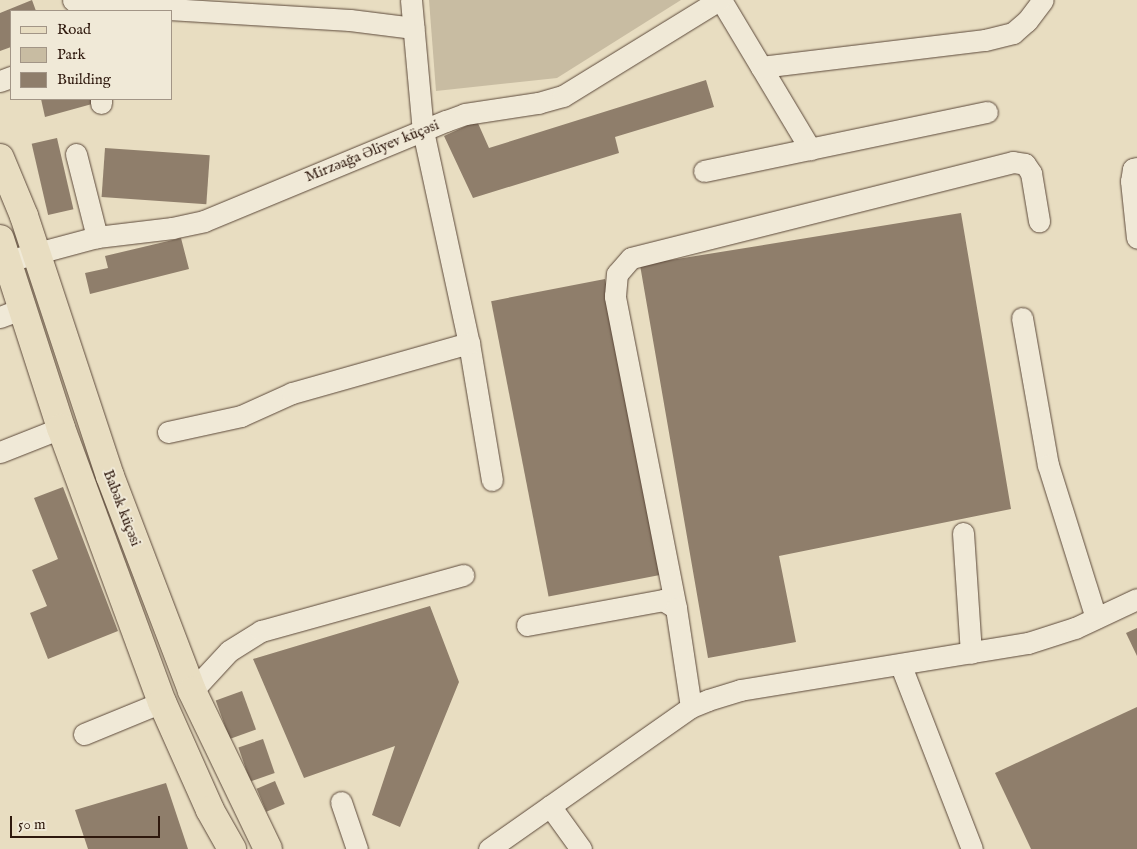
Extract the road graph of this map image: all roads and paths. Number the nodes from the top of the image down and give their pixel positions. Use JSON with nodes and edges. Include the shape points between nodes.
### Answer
{"nodes":[{"id":1,"x":73,"y":0,"type":"edge"},
{"id":2,"x":411,"y":0,"type":"edge"},
{"id":3,"x":720,"y":0,"type":"edge"},
{"id":4,"x":1044,"y":0,"type":"edge"},
{"id":5,"x":275,"y":7,"type":"edge"},
{"id":6,"x":103,"y":8,"type":"edge"},
{"id":7,"x":413,"y":28,"type":"junction"},
{"id":8,"x":761,"y":67,"type":"junction"},
{"id":9,"x":987,"y":112,"type":"dead end"},
{"id":10,"x":423,"y":131,"type":"junction"},
{"id":11,"x":810,"y":149,"type":"junction"},
{"id":12,"x":76,"y":154,"type":"dead end"},
{"id":13,"x":0,"y":158,"type":"edge"},
{"id":14,"x":1137,"y":168,"type":"edge"},
{"id":15,"x":704,"y":171,"type":"dead end"},
{"id":16,"x":1039,"y":221,"type":"dead end"},
{"id":17,"x":98,"y":237,"type":"junction"},
{"id":18,"x":1137,"y":238,"type":"edge"},
{"id":19,"x":37,"y":254,"type":"junction"},
{"id":20,"x":3,"y":255,"type":"edge"},
{"id":21,"x":11,"y":313,"type":"edge"},
{"id":22,"x":1022,"y":318,"type":"dead end"},
{"id":23,"x":468,"y":343,"type":"junction"},
{"id":24,"x":61,"y":428,"type":"junction"},
{"id":25,"x":168,"y":432,"type":"dead end"},
{"id":26,"x":0,"y":452,"type":"edge"},
{"id":27,"x":492,"y":480,"type":"dead end"},
{"id":28,"x":963,"y":533,"type":"dead end"},
{"id":29,"x":464,"y":575,"type":"dead end"},
{"id":30,"x":1137,"y":599,"type":"edge"},
{"id":31,"x":676,"y":608,"type":"junction"},
{"id":32,"x":1096,"y":618,"type":"junction"},
{"id":33,"x":527,"y":624,"type":"dead end"},
{"id":34,"x":970,"y":653,"type":"junction"},
{"id":35,"x":901,"y":666,"type":"junction"},
{"id":36,"x":192,"y":691,"type":"junction"},
{"id":37,"x":162,"y":702,"type":"junction"},
{"id":38,"x":691,"y":707,"type":"junction"},
{"id":39,"x":84,"y":734,"type":"dead end"},
{"id":40,"x":341,"y":802,"type":"dead end"},
{"id":41,"x":550,"y":806,"type":"junction"},
{"id":42,"x":232,"y":849,"type":"edge"},
{"id":43,"x":268,"y":849,"type":"edge"},
{"id":44,"x":357,"y":849,"type":"edge"},
{"id":45,"x":489,"y":849,"type":"edge"},
{"id":46,"x":581,"y":849,"type":"edge"},
{"id":47,"x":972,"y":849,"type":"edge"}],
"edges":[{"from":1,"to":6,"type":"street"},
{"from":2,"to":7,"type":"street"},
{"from":3,"to":8,"type":"street"},
{"from":3,"to":10,"type":"street","name":"Mirzəağa Əliyev küçəsi","via":[[564,96],[465,114]]},
{"from":4,"to":8,"type":"street","via":[[1013,33],[985,40]]},
{"from":5,"to":6,"type":"street"},
{"from":5,"to":7,"type":"street"},
{"from":7,"to":10,"type":"street"},
{"from":8,"to":11,"type":"street"},
{"from":9,"to":11,"type":"street"},
{"from":10,"to":17,"type":"street","name":"Mirzəağa Əliyev küçəsi","via":[[204,221]]},
{"from":10,"to":23,"type":"street"},
{"from":11,"to":15,"type":"street"},
{"from":12,"to":17,"type":"street"},
{"from":13,"to":19,"type":"main road","name":"Babək küçəsi"},
{"from":14,"to":18,"type":"street","via":[[1133,169],[1131,181]]},
{"from":16,"to":31,"type":"street","via":[[1031,173],[1024,164],[1013,162],[631,258],[617,274],[615,296]]},
{"from":17,"to":19,"type":"street","name":"Mirzəağa Əliyev küçəsi"},
{"from":19,"to":20,"type":"street","name":"Mirzəağa Əliyev küçəsi"},
{"from":19,"to":36,"type":"main road","name":"Babək küçəsi","via":[[110,476]]},
{"from":20,"to":21,"type":"main road","name":"Babək küçəsi"},
{"from":21,"to":24,"type":"main road","name":"Babək küçəsi"},
{"from":22,"to":32,"type":"street","via":[[1048,465]]},
{"from":23,"to":25,"type":"street","via":[[292,393],[241,416]]},
{"from":23,"to":27,"type":"street"},
{"from":24,"to":26,"type":"street"},
{"from":24,"to":37,"type":"main road","name":"Babək küçəsi"},
{"from":28,"to":34,"type":"street"},
{"from":29,"to":36,"type":"street","via":[[261,631],[228,651]]},
{"from":30,"to":32,"type":"street"},
{"from":31,"to":33,"type":"street","via":[[663,600]]},
{"from":31,"to":38,"type":"street"},
{"from":32,"to":34,"type":"street","via":[[1028,643]]},
{"from":34,"to":35,"type":"street"},
{"from":35,"to":38,"type":"street","via":[[740,690]]},
{"from":35,"to":47,"type":"street"},
{"from":36,"to":43,"type":"main road","name":"Babək küçəsi"},
{"from":37,"to":39,"type":"street"},
{"from":37,"to":42,"type":"main road","name":"Babək küçəsi","via":[[210,810]]},
{"from":38,"to":41,"type":"street"},
{"from":40,"to":44,"type":"street"},
{"from":41,"to":45,"type":"street"},
{"from":41,"to":46,"type":"street"}]}
